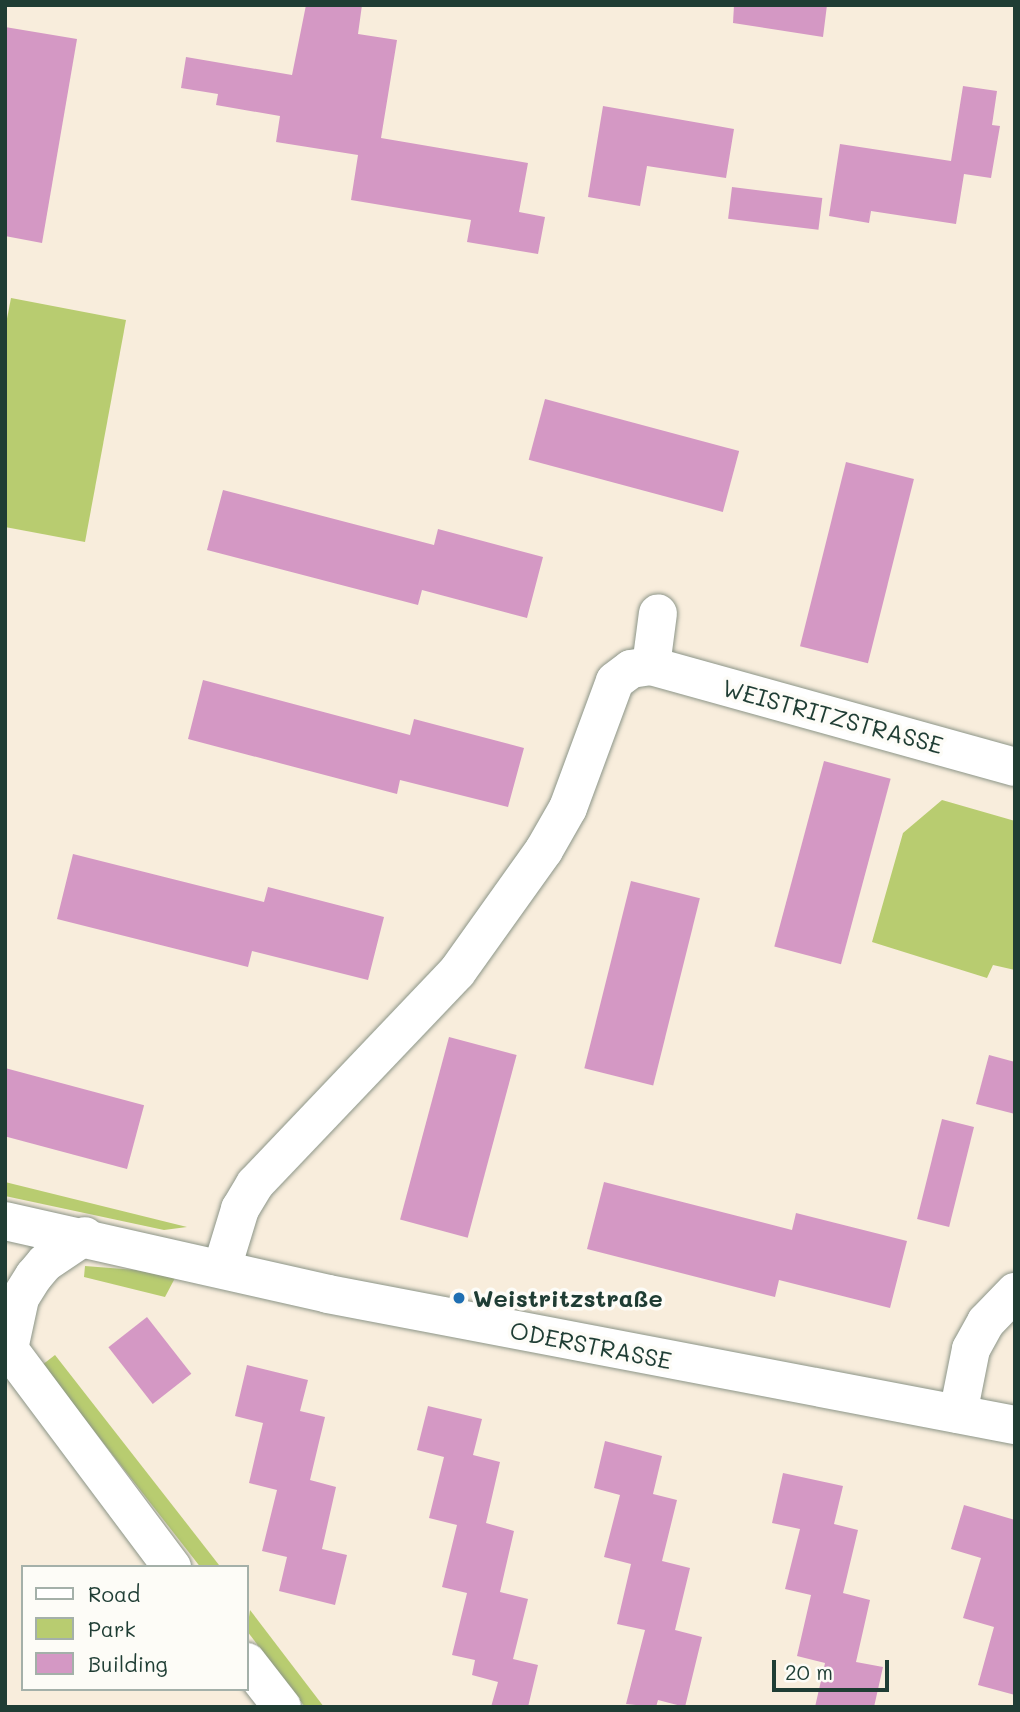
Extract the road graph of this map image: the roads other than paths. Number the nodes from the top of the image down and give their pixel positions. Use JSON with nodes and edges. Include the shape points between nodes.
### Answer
{"nodes":[{"id":1,"x":658,"y":613,"type":"dead end"},
{"id":2,"x":651,"y":666,"type":"junction"},
{"id":3,"x":1015,"y":767,"type":"edge"},
{"id":4,"x":5,"y":1221,"type":"edge"},
{"id":5,"x":85,"y":1236,"type":"junction"},
{"id":6,"x":222,"y":1268,"type":"junction"},
{"id":7,"x":1015,"y":1293,"type":"edge"},
{"id":8,"x":7,"y":1347,"type":"edge"},
{"id":9,"x":958,"y":1414,"type":"junction"},
{"id":10,"x":1015,"y":1425,"type":"edge"},
{"id":11,"x":170,"y":1565,"type":"edge"},
{"id":12,"x":248,"y":1663,"type":"edge"},
{"id":13,"x":282,"y":1707,"type":"edge"}],
"edges":[{"from":1,"to":2,"type":"street"},
{"from":2,"to":3,"type":"street","name":"WEISTRITZSTRASSE"},
{"from":2,"to":6,"type":"street","via":[[631,669],[615,681],[568,808],[457,972],[255,1184],[236,1220]]},
{"from":4,"to":5,"type":"street","name":"ODERSTRASSE"},
{"from":5,"to":6,"type":"street","name":"ODERSTRASSE"},
{"from":5,"to":8,"type":"street","via":[[44,1263],[34,1276],[14,1315]]},
{"from":6,"to":9,"type":"street","name":"ODERSTRASSE","via":[[450,1319]]},
{"from":7,"to":9,"type":"street","via":[[986,1322],[971,1349]]},
{"from":8,"to":11,"type":"street"},
{"from":9,"to":10,"type":"street","name":"ODERSTRASSE"},
{"from":12,"to":13,"type":"street"}]}
